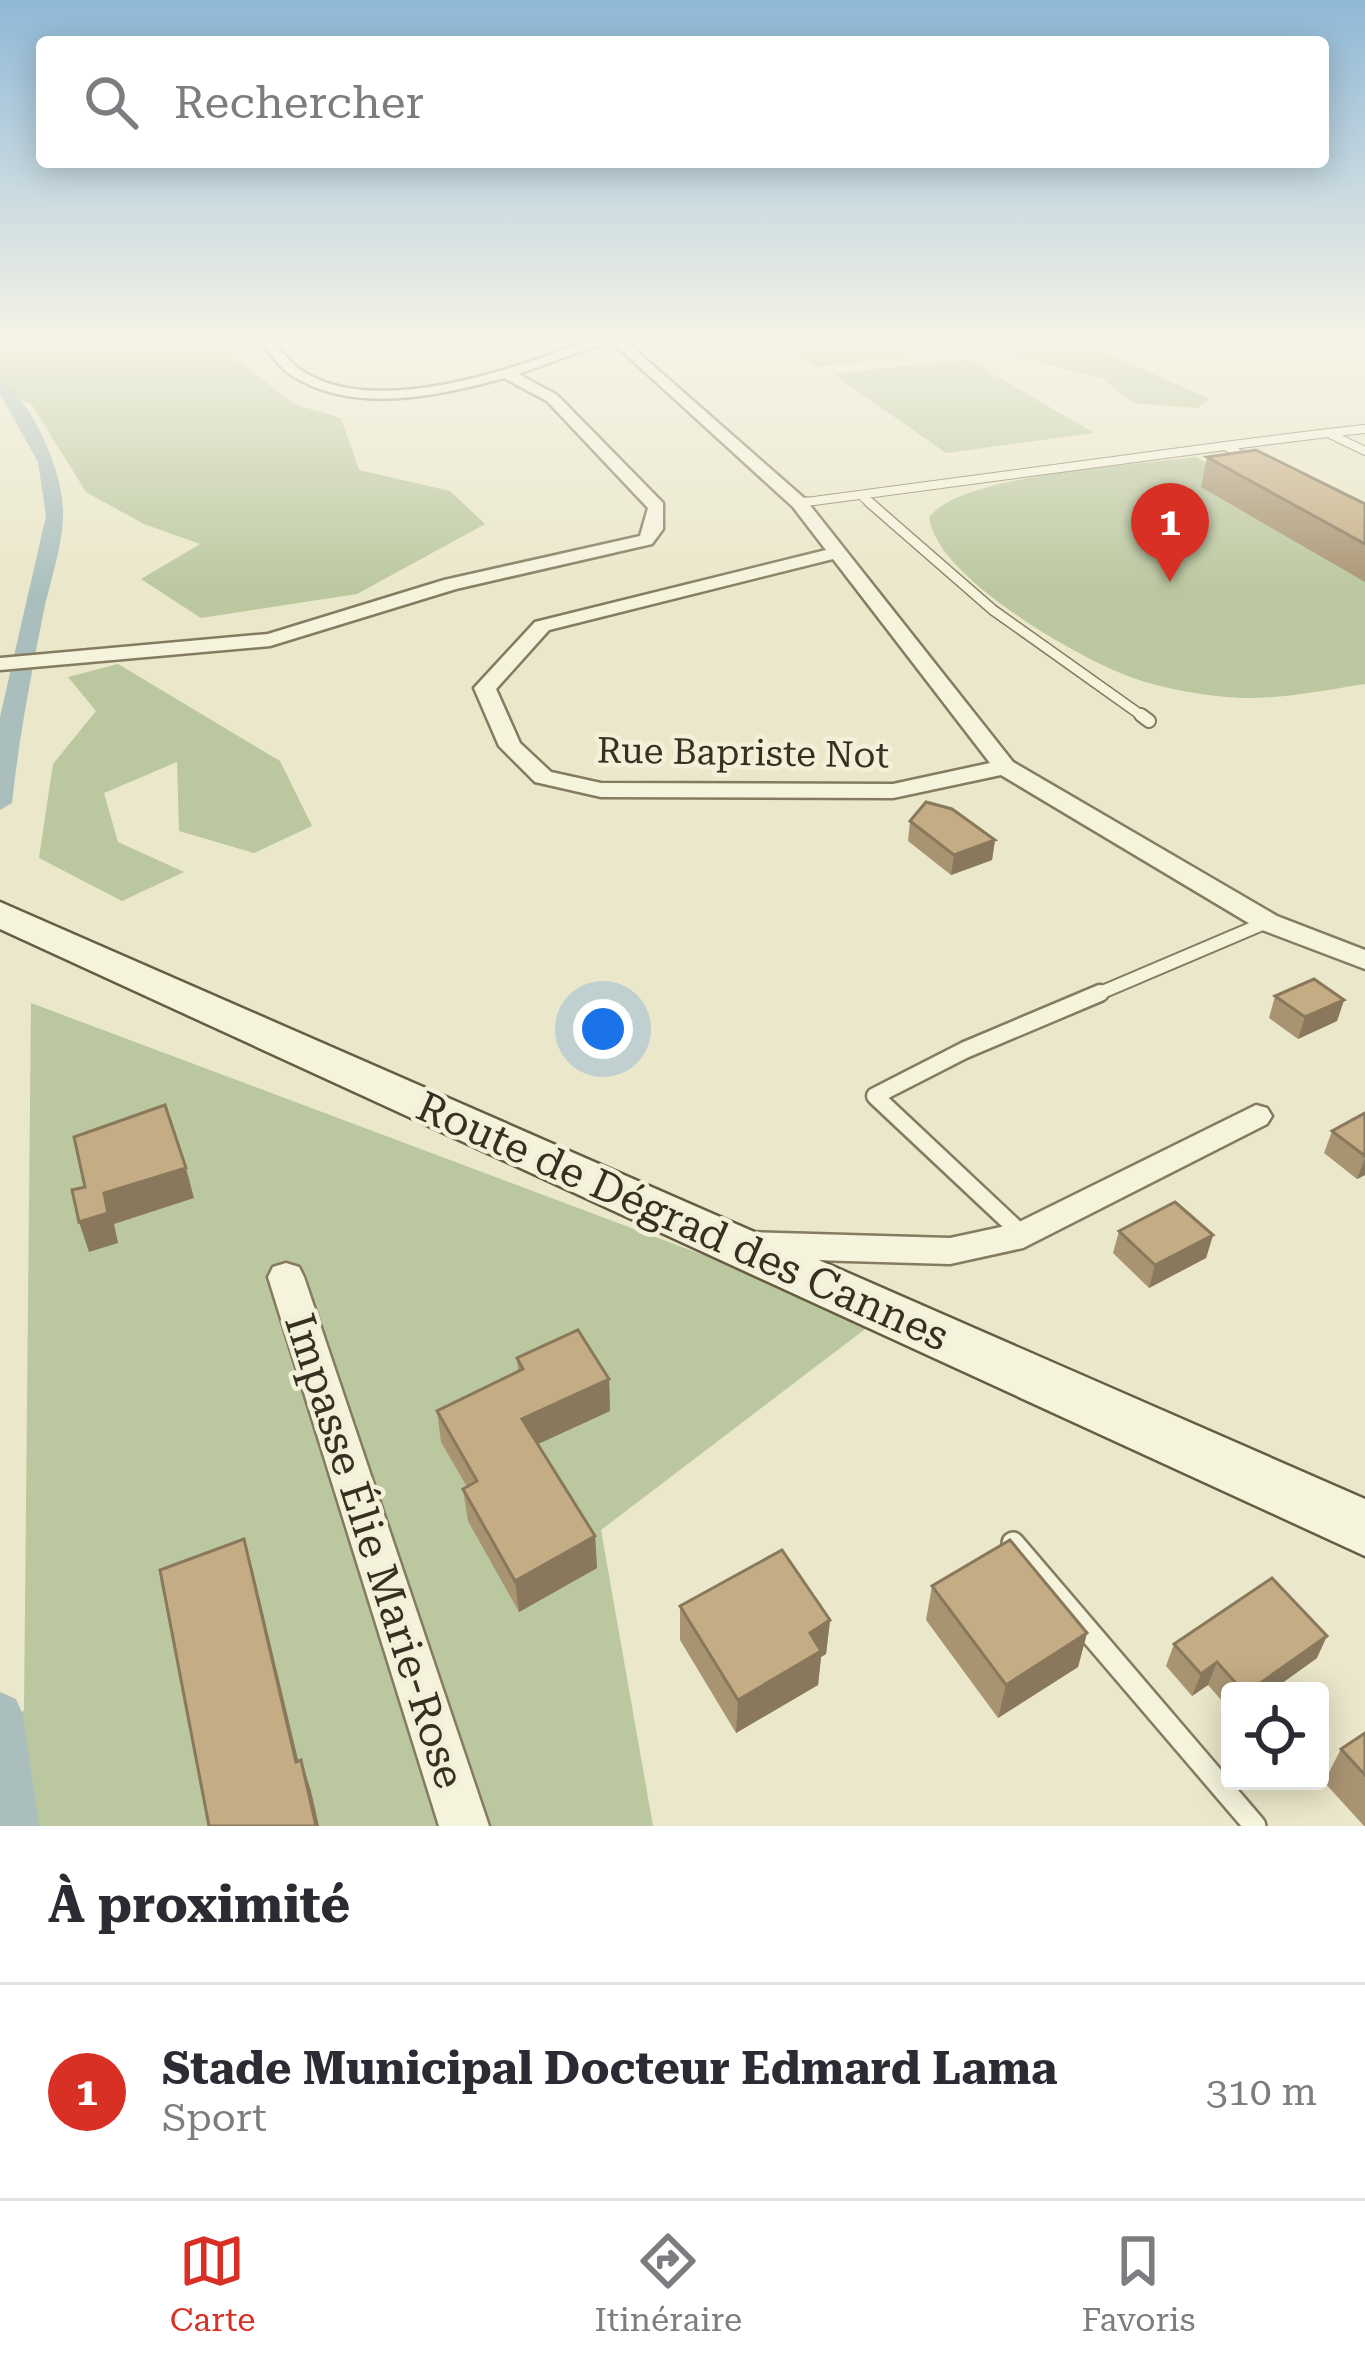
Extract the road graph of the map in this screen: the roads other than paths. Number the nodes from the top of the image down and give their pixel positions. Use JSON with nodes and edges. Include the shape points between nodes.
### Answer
{"nodes":[{"id":1,"x":578,"y":425,"type":"edge"},
{"id":2,"x":705,"y":425,"type":"edge"},
{"id":3,"x":1328,"y":433,"type":"junction"},
{"id":4,"x":1365,"y":433,"type":"edge"},
{"id":5,"x":1225,"y":446,"type":"junction"},
{"id":6,"x":1365,"y":451,"type":"edge"},
{"id":7,"x":1268,"y":469,"type":"edge"},
{"id":8,"x":862,"y":496,"type":"junction"},
{"id":9,"x":799,"y":503,"type":"junction"},
{"id":10,"x":836,"y":553,"type":"junction"},
{"id":11,"x":0,"y":664,"type":"edge"},
{"id":12,"x":1149,"y":721,"type":"dead end"},
{"id":13,"x":1005,"y":767,"type":"junction"},
{"id":14,"x":16,"y":922,"type":"edge"},
{"id":15,"x":1267,"y":922,"type":"junction"},
{"id":16,"x":1365,"y":960,"type":"edge"},
{"id":17,"x":1256,"y":1117,"type":"dead end"},
{"id":18,"x":1023,"y":1234,"type":"junction"},
{"id":19,"x":736,"y":1245,"type":"junction"},
{"id":20,"x":286,"y":1277,"type":"dead end"},
{"id":21,"x":1365,"y":1528,"type":"edge"},
{"id":22,"x":1012,"y":1543,"type":"edge"},
{"id":23,"x":464,"y":1826,"type":"edge"},
{"id":24,"x":1255,"y":1826,"type":"edge"}],
"edges":[{"from":1,"to":11,"type":"street","via":[[657,507],[646,540],[451,584],[270,640]]},
{"from":2,"to":9,"type":"street"},
{"from":3,"to":4,"type":"lane"},
{"from":3,"to":5,"type":"lane"},
{"from":3,"to":6,"type":"lane"},
{"from":5,"to":7,"type":"lane"},
{"from":5,"to":8,"type":"lane"},
{"from":8,"to":9,"type":"lane"},
{"from":8,"to":12,"type":"lane","via":[[993,610]]},
{"from":9,"to":10,"type":"street"},
{"from":10,"to":13,"type":"street"},
{"from":10,"to":13,"type":"street","name":"Rue Bapriste Not","via":[[542,626],[484,688],[510,746],[543,777],[601,790],[893,791]]},
{"from":13,"to":15,"type":"street"},
{"from":14,"to":19,"type":"street","name":"Route de Dégrad des Cannes"},
{"from":15,"to":16,"type":"street"},
{"from":15,"to":18,"type":"lane","via":[[874,1096]]},
{"from":17,"to":18,"type":"street"},
{"from":18,"to":19,"type":"street","via":[[950,1251]]},
{"from":19,"to":21,"type":"street","name":"Route de Dégrad des Cannes"},
{"from":20,"to":23,"type":"street","name":"Impasse Élie Marie-Rose"},
{"from":22,"to":24,"type":"lane"}]}
